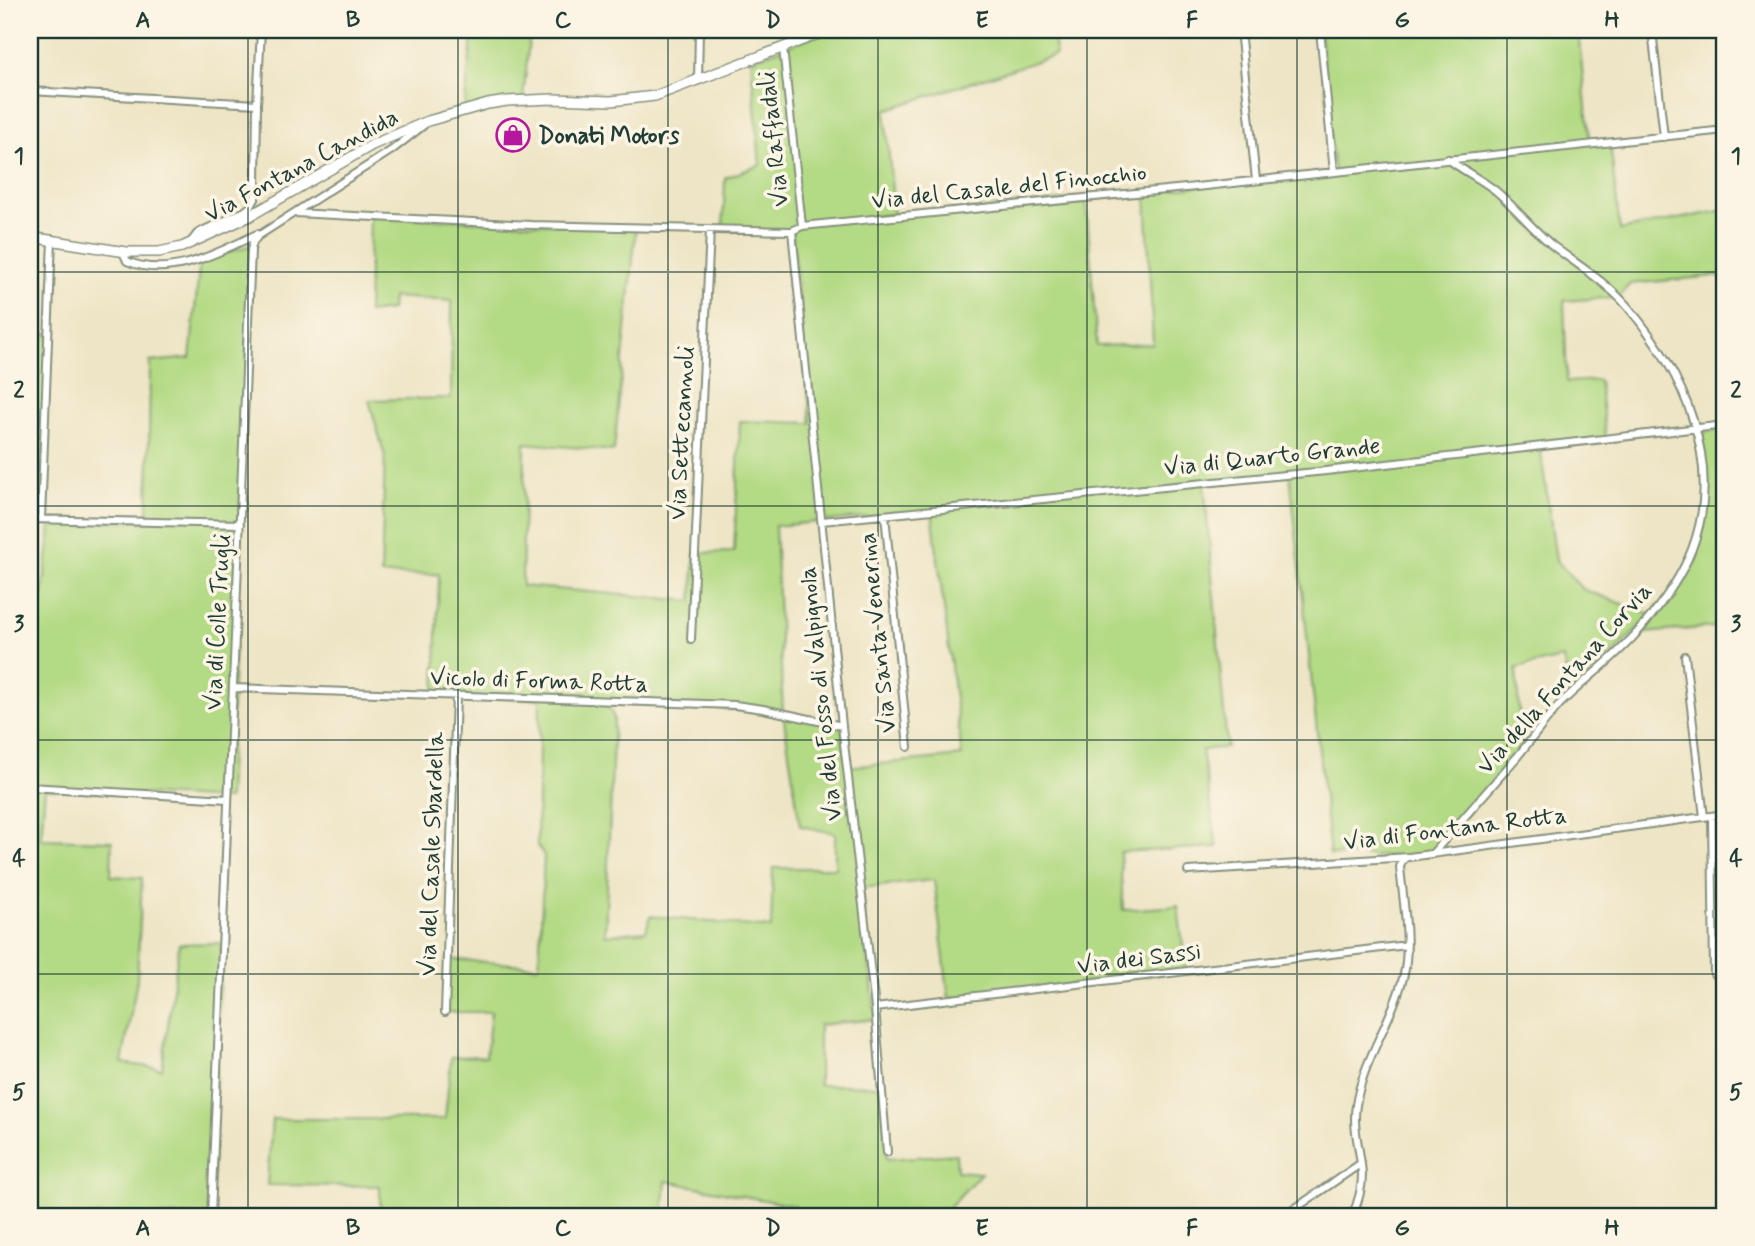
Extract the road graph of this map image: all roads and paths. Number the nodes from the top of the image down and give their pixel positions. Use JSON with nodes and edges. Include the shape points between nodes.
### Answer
{"nodes":[{"id":1,"x":261,"y":30,"type":"edge"},
{"id":2,"x":699,"y":30,"type":"edge"},
{"id":3,"x":829,"y":30,"type":"edge"},
{"id":4,"x":1240,"y":30,"type":"edge"},
{"id":5,"x":1320,"y":30,"type":"edge"},
{"id":6,"x":1653,"y":30,"type":"edge"},
{"id":7,"x":783,"y":48,"type":"junction"},
{"id":8,"x":698,"y":80,"type":"junction"},
{"id":9,"x":30,"y":91,"type":"edge"},
{"id":10,"x":257,"y":104,"type":"junction"},
{"id":11,"x":428,"y":121,"type":"junction"},
{"id":12,"x":1725,"y":130,"type":"edge"},
{"id":13,"x":1664,"y":137,"type":"junction"},
{"id":14,"x":1448,"y":159,"type":"junction"},
{"id":15,"x":1334,"y":172,"type":"junction"},
{"id":16,"x":1256,"y":180,"type":"junction"},
{"id":17,"x":295,"y":213,"type":"junction"},
{"id":18,"x":275,"y":225,"type":"junction"},
{"id":19,"x":802,"y":226,"type":"junction"},
{"id":20,"x":710,"y":230,"type":"junction"},
{"id":21,"x":792,"y":231,"type":"junction"},
{"id":22,"x":30,"y":237,"type":"edge"},
{"id":23,"x":52,"y":239,"type":"junction"},
{"id":24,"x":189,"y":245,"type":"junction"},
{"id":25,"x":123,"y":252,"type":"junction"},
{"id":26,"x":1725,"y":425,"type":"edge"},
{"id":27,"x":1697,"y":428,"type":"junction"},
{"id":28,"x":885,"y":515,"type":"junction"},
{"id":29,"x":30,"y":519,"type":"edge"},
{"id":30,"x":41,"y":519,"type":"junction"},
{"id":31,"x":822,"y":521,"type":"junction"},
{"id":32,"x":240,"y":524,"type":"junction"},
{"id":33,"x":691,"y":639,"type":"dead end"},
{"id":34,"x":1685,"y":656,"type":"dead end"},
{"id":35,"x":233,"y":688,"type":"junction"},
{"id":36,"x":456,"y":696,"type":"junction"},
{"id":37,"x":842,"y":726,"type":"junction"},
{"id":38,"x":908,"y":747,"type":"dead end"},
{"id":39,"x":30,"y":788,"type":"edge"},
{"id":40,"x":228,"y":799,"type":"junction"},
{"id":41,"x":1725,"y":814,"type":"edge"},
{"id":42,"x":1708,"y":816,"type":"junction"},
{"id":43,"x":1433,"y":852,"type":"junction"},
{"id":44,"x":1409,"y":857,"type":"junction"},
{"id":45,"x":1188,"y":871,"type":"dead end"},
{"id":46,"x":1406,"y":945,"type":"junction"},
{"id":47,"x":1714,"y":974,"type":"dead end"},
{"id":48,"x":875,"y":1008,"type":"junction"},
{"id":49,"x":445,"y":1012,"type":"dead end"},
{"id":50,"x":887,"y":1153,"type":"dead end"},
{"id":51,"x":1360,"y":1164,"type":"junction"},
{"id":52,"x":211,"y":1216,"type":"edge"},
{"id":53,"x":1284,"y":1216,"type":"edge"},
{"id":54,"x":1352,"y":1216,"type":"edge"}],
"edges":[{"from":1,"to":10,"type":"street"},
{"from":2,"to":8,"type":"street"},
{"from":3,"to":7,"type":"main road","name":"Via Fontana Candida"},
{"from":4,"to":16,"type":"street"},
{"from":5,"to":15,"type":"street"},
{"from":6,"to":13,"type":"street"},
{"from":7,"to":8,"type":"main road","name":"Via Fontana Candida"},
{"from":7,"to":19,"type":"street","name":"Via Raffadali"},
{"from":8,"to":11,"type":"main road","name":"Via Fontana Candida","via":[[642,99],[507,101]]},
{"from":9,"to":10,"type":"street"},
{"from":10,"to":24,"type":"street","via":[[252,204],[243,213],[200,232]]},
{"from":11,"to":17,"type":"street","name":"Via di Colle Trugli"},
{"from":11,"to":24,"type":"main road","name":"Via Fontana Candida","via":[[362,150],[256,213]]},
{"from":12,"to":13,"type":"street","name":"Via del Casale del Finocchio"},
{"from":13,"to":14,"type":"street","name":"Via del Casale del Finocchio"},
{"from":14,"to":15,"type":"street","name":"Via del Casale del Finocchio"},
{"from":14,"to":27,"type":"street","name":"Via della Fontana Corvia","via":[[1495,191],[1547,241],[1623,302],[1667,363]]},
{"from":15,"to":16,"type":"street","name":"Via del Casale del Finocchio"},
{"from":16,"to":19,"type":"street","name":"Via del Casale del Finocchio"},
{"from":17,"to":18,"type":"street","name":"Via di Colle Trugli"},
{"from":17,"to":20,"type":"street","name":"Via del Casale del Finocchio"},
{"from":18,"to":25,"type":"street","via":[[179,265],[132,263]]},
{"from":18,"to":32,"type":"street","name":"Via di Colle Trugli","via":[[254,240],[250,252]]},
{"from":19,"to":21,"type":"street","name":"Via del Casale del Finocchio"},
{"from":20,"to":21,"type":"street","name":"Via del Casale del Finocchio"},
{"from":20,"to":33,"type":"street","name":"Via Settecannoli"},
{"from":21,"to":31,"type":"street","name":"Via del Fosso di Valpignola"},
{"from":22,"to":23,"type":"main road","name":"Via Fontana Candida"},
{"from":23,"to":25,"type":"main road","name":"Via Fontana Candida"},
{"from":23,"to":30,"type":"street"},
{"from":24,"to":25,"type":"main road","name":"Via Fontana Candida","via":[[159,252]]},
{"from":26,"to":27,"type":"street","name":"Via di Quarto Grande"},
{"from":27,"to":28,"type":"street","name":"Via di Quarto Grande"},
{"from":27,"to":43,"type":"street","name":"Via della Fontana Corvia","via":[[1704,479],[1702,509],[1693,548],[1676,580],[1637,634],[1562,703]]},
{"from":28,"to":31,"type":"street","name":"Via di Quarto Grande"},
{"from":28,"to":38,"type":"street","name":"Via Santa Venerina"},
{"from":29,"to":30,"type":"street"},
{"from":30,"to":32,"type":"street"},
{"from":31,"to":37,"type":"street","name":"Via del Fosso di Valpignola"},
{"from":32,"to":35,"type":"street","name":"Via di Colle Trugli"},
{"from":34,"to":42,"type":"street"},
{"from":35,"to":36,"type":"street","name":"Vicolo di Forma Rotta"},
{"from":35,"to":40,"type":"street","name":"Via di Colle Trugli"},
{"from":36,"to":37,"type":"street","name":"Vicolo di Forma Rotta","via":[[735,705]]},
{"from":36,"to":49,"type":"street","name":"Via del Casale Sbardella"},
{"from":37,"to":48,"type":"street","name":"Via del Fosso di Valpignola"},
{"from":39,"to":40,"type":"street"},
{"from":40,"to":52,"type":"street","name":"Via di Colle Trugli"},
{"from":41,"to":42,"type":"street","name":"Via di Fontana Rotta"},
{"from":42,"to":43,"type":"street","name":"Via di Fontana Rotta"},
{"from":42,"to":47,"type":"street"},
{"from":43,"to":44,"type":"street","name":"Via di Fontana Rotta"},
{"from":44,"to":45,"type":"street","name":"Via di Fontana Rotta"},
{"from":44,"to":46,"type":"street","via":[[1400,867]]},
{"from":46,"to":48,"type":"street","name":"Via dei Sassi"},
{"from":46,"to":51,"type":"street","via":[[1401,986],[1357,1100]]},
{"from":48,"to":50,"type":"street","name":"Via del Fosso di Valpignola"},
{"from":51,"to":53,"type":"street"},
{"from":51,"to":54,"type":"street","via":[[1361,1188]]}]}
